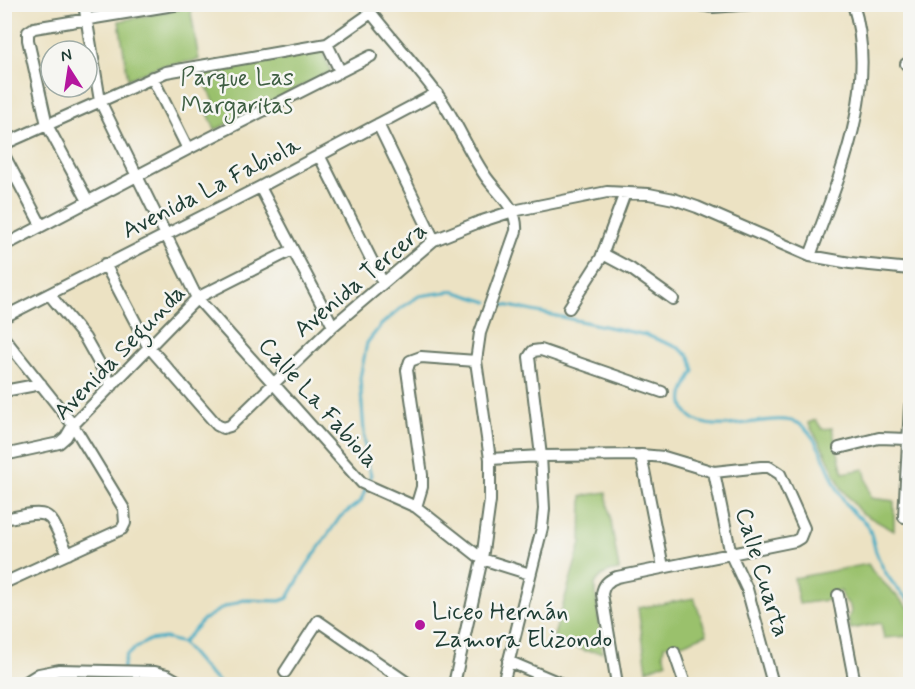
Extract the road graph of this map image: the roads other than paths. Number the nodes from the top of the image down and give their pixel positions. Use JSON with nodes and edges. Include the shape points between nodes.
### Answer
{"nodes":[{"id":1,"x":84,"y":4,"type":"edge"},
{"id":2,"x":180,"y":4,"type":"edge"},
{"id":3,"x":692,"y":4,"type":"edge"},
{"id":4,"x":752,"y":4,"type":"edge"},
{"id":5,"x":853,"y":4,"type":"edge"},
{"id":6,"x":368,"y":9,"type":"edge"},
{"id":7,"x":86,"y":21,"type":"junction"},
{"id":8,"x":327,"y":44,"type":"junction"},
{"id":9,"x":371,"y":56,"type":"dead end"},
{"id":10,"x":340,"y":71,"type":"junction"},
{"id":11,"x":152,"y":77,"type":"junction"},
{"id":12,"x":437,"y":93,"type":"junction"},
{"id":13,"x":100,"y":101,"type":"junction"},
{"id":14,"x":378,"y":124,"type":"junction"},
{"id":15,"x":47,"y":125,"type":"junction"},
{"id":16,"x":4,"y":144,"type":"edge"},
{"id":17,"x":188,"y":149,"type":"junction"},
{"id":18,"x":4,"y":155,"type":"edge"},
{"id":19,"x":319,"y":155,"type":"junction"},
{"id":20,"x":136,"y":176,"type":"junction"},
{"id":21,"x":260,"y":187,"type":"junction"},
{"id":22,"x":625,"y":193,"type":"junction"},
{"id":23,"x":88,"y":201,"type":"junction"},
{"id":24,"x":513,"y":211,"type":"junction"},
{"id":25,"x":41,"y":225,"type":"junction"},
{"id":26,"x":165,"y":234,"type":"junction"},
{"id":27,"x":434,"y":240,"type":"junction"},
{"id":28,"x":4,"y":244,"type":"edge"},
{"id":29,"x":292,"y":250,"type":"junction"},
{"id":30,"x":603,"y":254,"type":"junction"},
{"id":31,"x":810,"y":256,"type":"junction"},
{"id":32,"x":105,"y":264,"type":"junction"},
{"id":33,"x":910,"y":268,"type":"edge"},
{"id":34,"x":383,"y":283,"type":"junction"},
{"id":35,"x":50,"y":294,"type":"junction"},
{"id":36,"x":197,"y":298,"type":"junction"},
{"id":37,"x":673,"y":299,"type":"dead end"},
{"id":38,"x":569,"y":308,"type":"dead end"},
{"id":39,"x":4,"y":317,"type":"edge"},
{"id":40,"x":333,"y":326,"type":"junction"},
{"id":41,"x":4,"y":338,"type":"edge"},
{"id":42,"x":148,"y":346,"type":"junction"},
{"id":43,"x":476,"y":361,"type":"junction"},
{"id":44,"x":273,"y":383,"type":"junction"},
{"id":45,"x":41,"y":384,"type":"junction"},
{"id":46,"x":112,"y":386,"type":"junction"},
{"id":47,"x":4,"y":391,"type":"edge"},
{"id":48,"x":662,"y":392,"type":"dead end"},
{"id":49,"x":910,"y":406,"type":"edge"},
{"id":50,"x":73,"y":425,"type":"junction"},
{"id":51,"x":908,"y":439,"type":"junction"},
{"id":52,"x":839,"y":448,"type":"dead end"},
{"id":53,"x":4,"y":454,"type":"edge"},
{"id":54,"x":641,"y":455,"type":"junction"},
{"id":55,"x":541,"y":456,"type":"junction"},
{"id":56,"x":490,"y":459,"type":"junction"},
{"id":57,"x":714,"y":472,"type":"junction"},
{"id":58,"x":416,"y":507,"type":"junction"},
{"id":59,"x":904,"y":518,"type":"dead end"},
{"id":60,"x":4,"y":519,"type":"edge"},
{"id":61,"x":68,"y":554,"type":"junction"},
{"id":62,"x":731,"y":555,"type":"junction"},
{"id":63,"x":482,"y":559,"type":"junction"},
{"id":64,"x":663,"y":567,"type":"junction"},
{"id":65,"x":530,"y":574,"type":"junction"},
{"id":66,"x":4,"y":583,"type":"edge"},
{"id":67,"x":838,"y":595,"type":"dead end"},
{"id":68,"x":674,"y":652,"type":"dead end"},
{"id":69,"x":508,"y":661,"type":"junction"},
{"id":70,"x":285,"y":672,"type":"dead end"},
{"id":71,"x":23,"y":684,"type":"edge"},
{"id":72,"x":183,"y":684,"type":"edge"},
{"id":73,"x":409,"y":684,"type":"edge"},
{"id":74,"x":454,"y":684,"type":"edge"},
{"id":75,"x":503,"y":684,"type":"edge"},
{"id":76,"x":562,"y":684,"type":"edge"},
{"id":77,"x":617,"y":684,"type":"edge"},
{"id":78,"x":685,"y":684,"type":"edge"},
{"id":79,"x":773,"y":684,"type":"edge"},
{"id":80,"x":855,"y":684,"type":"edge"}],
"edges":[{"from":1,"to":7,"type":"street","name":"Calle La Fabiola"},
{"from":2,"to":7,"type":"street"},
{"from":3,"to":4,"type":"street"},
{"from":5,"to":31,"type":"street","via":[[861,41],[858,107],[848,151]]},
{"from":6,"to":8,"type":"street"},
{"from":6,"to":12,"type":"street"},
{"from":7,"to":13,"type":"street","name":"Calle La Fabiola"},
{"from":7,"to":15,"type":"street","via":[[28,32]]},
{"from":8,"to":10,"type":"street"},
{"from":8,"to":11,"type":"street"},
{"from":9,"to":10,"type":"street"},
{"from":10,"to":17,"type":"street"},
{"from":11,"to":13,"type":"street"},
{"from":11,"to":17,"type":"street"},
{"from":12,"to":14,"type":"street","name":"Avenida La Fabiola"},
{"from":12,"to":24,"type":"street","via":[[487,178]]},
{"from":13,"to":15,"type":"street"},
{"from":13,"to":20,"type":"street","name":"Calle La Fabiola"},
{"from":14,"to":19,"type":"street","name":"Avenida La Fabiola"},
{"from":14,"to":27,"type":"street"},
{"from":15,"to":16,"type":"street"},
{"from":15,"to":23,"type":"street"},
{"from":17,"to":20,"type":"street"},
{"from":18,"to":25,"type":"street"},
{"from":19,"to":21,"type":"street","name":"Avenida La Fabiola"},
{"from":19,"to":34,"type":"street"},
{"from":20,"to":23,"type":"street"},
{"from":20,"to":26,"type":"street","name":"Calle La Fabiola"},
{"from":21,"to":26,"type":"street","name":"Avenida La Fabiola"},
{"from":21,"to":29,"type":"street"},
{"from":22,"to":24,"type":"street","name":"Avenida Tercera","via":[[607,192]]},
{"from":22,"to":30,"type":"street"},
{"from":22,"to":31,"type":"street","name":"Avenida Tercera","via":[[674,199]]},
{"from":23,"to":25,"type":"street"},
{"from":24,"to":27,"type":"street","name":"Avenida Tercera"},
{"from":24,"to":43,"type":"street","via":[[516,231],[486,310]]},
{"from":25,"to":28,"type":"street"},
{"from":26,"to":32,"type":"street","name":"Avenida La Fabiola"},
{"from":26,"to":36,"type":"street","name":"Calle La Fabiola"},
{"from":27,"to":34,"type":"street","name":"Avenida Tercera"},
{"from":29,"to":36,"type":"street","name":"Avenida Segunda"},
{"from":29,"to":40,"type":"street"},
{"from":30,"to":37,"type":"street"},
{"from":30,"to":38,"type":"street"},
{"from":31,"to":33,"type":"street","name":"Avenida Tercera"},
{"from":32,"to":35,"type":"street","name":"Avenida La Fabiola"},
{"from":32,"to":42,"type":"street"},
{"from":34,"to":40,"type":"street","name":"Avenida Tercera"},
{"from":35,"to":39,"type":"street","name":"Avenida La Fabiola"},
{"from":35,"to":46,"type":"street","via":[[85,338]]},
{"from":36,"to":42,"type":"street","name":"Avenida Segunda"},
{"from":36,"to":44,"type":"street","name":"Calle La Fabiola"},
{"from":40,"to":44,"type":"street","name":"Avenida Tercera"},
{"from":41,"to":45,"type":"street"},
{"from":42,"to":44,"type":"street","name":"Avenida Tercera","via":[[223,428],[230,426]]},
{"from":42,"to":46,"type":"street","name":"Avenida Segunda"},
{"from":43,"to":56,"type":"street"},
{"from":43,"to":58,"type":"street","via":[[421,357],[410,361],[407,370],[422,475]]},
{"from":44,"to":58,"type":"street","name":"Calle La Fabiola","via":[[362,483]]},
{"from":45,"to":47,"type":"street"},
{"from":45,"to":50,"type":"street"},
{"from":46,"to":50,"type":"street","name":"Avenida Segunda"},
{"from":48,"to":55,"type":"street","via":[[552,353],[533,351],[529,365]]},
{"from":49,"to":51,"type":"street"},
{"from":50,"to":53,"type":"street","name":"Avenida Segunda","via":[[59,443]]},
{"from":50,"to":61,"type":"street","via":[[124,509],[126,523],[122,529]]},
{"from":51,"to":52,"type":"street","via":[[879,438]]},
{"from":51,"to":59,"type":"street"},
{"from":54,"to":55,"type":"street"},
{"from":54,"to":57,"type":"street","via":[[664,457]]},
{"from":54,"to":64,"type":"street"},
{"from":55,"to":56,"type":"street"},
{"from":55,"to":65,"type":"street","via":[[544,509]]},
{"from":56,"to":63,"type":"street","via":[[490,501]]},
{"from":57,"to":62,"type":"street","name":"Calle Cuarta"},
{"from":57,"to":62,"type":"street","via":[[761,467],[775,470],[804,528],[795,541]]},
{"from":58,"to":63,"type":"street","name":"Calle La Fabiola"},
{"from":60,"to":61,"type":"street","via":[[44,513],[52,520]]},
{"from":61,"to":66,"type":"street"},
{"from":62,"to":64,"type":"street"},
{"from":62,"to":79,"type":"street","name":"Calle Cuarta","via":[[747,589]]},
{"from":63,"to":65,"type":"street"},
{"from":63,"to":74,"type":"street"},
{"from":64,"to":77,"type":"street","via":[[606,583],[602,594]]},
{"from":65,"to":69,"type":"street"},
{"from":67,"to":80,"type":"street"},
{"from":68,"to":78,"type":"street"},
{"from":69,"to":75,"type":"street"},
{"from":69,"to":76,"type":"street"},
{"from":70,"to":73,"type":"street","via":[[318,621]]},
{"from":71,"to":72,"type":"street","via":[[39,674],[59,669],[154,672]]}]}
